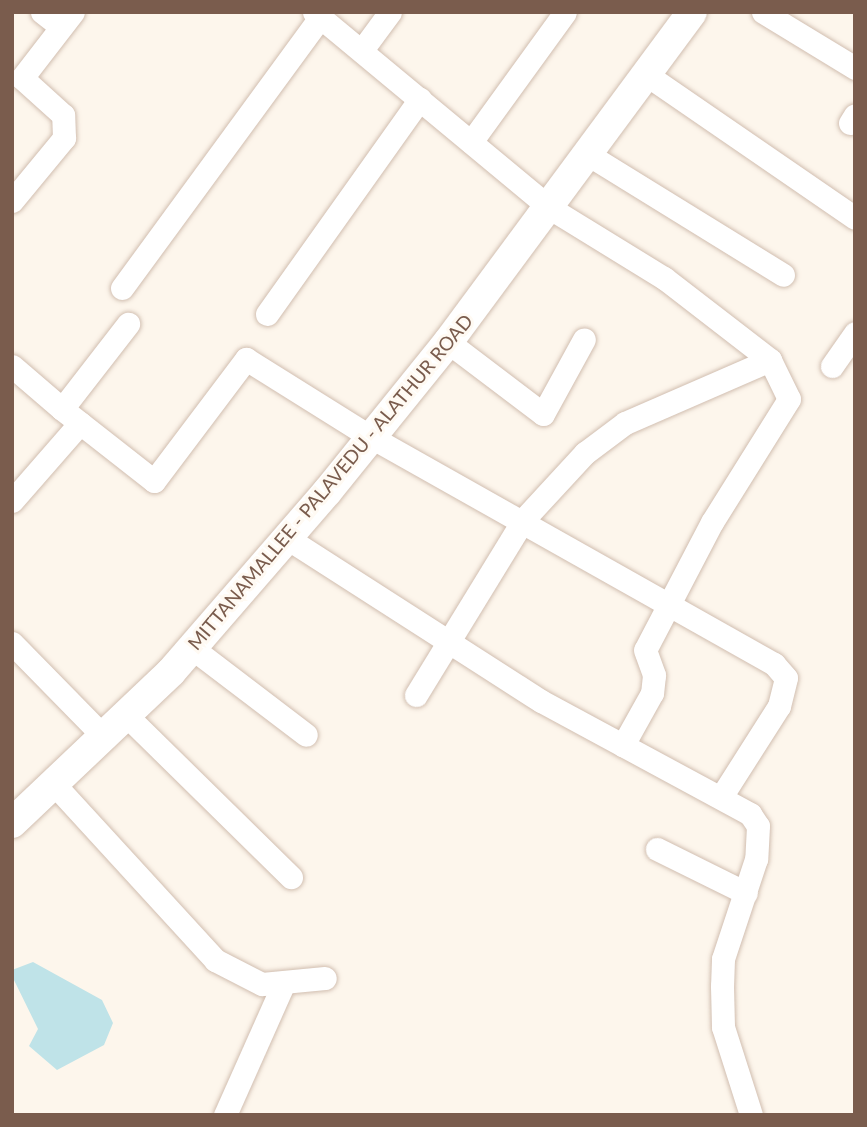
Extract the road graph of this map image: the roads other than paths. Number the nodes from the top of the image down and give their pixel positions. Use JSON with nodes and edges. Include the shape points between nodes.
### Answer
{"nodes":[{"id":1,"x":42,"y":12,"type":"edge"},
{"id":2,"x":390,"y":12,"type":"edge"},
{"id":3,"x":565,"y":12,"type":"edge"},
{"id":4,"x":692,"y":12,"type":"edge"},
{"id":5,"x":762,"y":12,"type":"edge"},
{"id":6,"x":317,"y":15,"type":"edge"},
{"id":7,"x":67,"y":19,"type":"edge"},
{"id":8,"x":362,"y":50,"type":"junction"},
{"id":9,"x":855,"y":68,"type":"edge"},
{"id":10,"x":647,"y":75,"type":"junction"},
{"id":11,"x":420,"y":99,"type":"junction"},
{"id":12,"x":471,"y":142,"type":"junction"},
{"id":13,"x":589,"y":155,"type":"junction"},
{"id":14,"x":12,"y":201,"type":"edge"},
{"id":15,"x":550,"y":208,"type":"junction"},
{"id":16,"x":855,"y":218,"type":"edge"},
{"id":17,"x":783,"y":275,"type":"dead end"},
{"id":18,"x":122,"y":288,"type":"dead end"},
{"id":19,"x":267,"y":314,"type":"dead end"},
{"id":20,"x":128,"y":324,"type":"dead end"},
{"id":21,"x":855,"y":333,"type":"edge"},
{"id":22,"x":583,"y":339,"type":"dead end"},
{"id":23,"x":448,"y":342,"type":"junction"},
{"id":24,"x":771,"y":360,"type":"junction"},
{"id":25,"x":12,"y":366,"type":"edge"},
{"id":26,"x":832,"y":366,"type":"dead end"},
{"id":27,"x":71,"y":416,"type":"junction"},
{"id":28,"x":371,"y":438,"type":"junction"},
{"id":29,"x":12,"y":501,"type":"edge"},
{"id":30,"x":523,"y":519,"type":"junction"},
{"id":31,"x":287,"y":538,"type":"junction"},
{"id":32,"x":667,"y":605,"type":"junction"},
{"id":33,"x":12,"y":643,"type":"edge"},
{"id":34,"x":452,"y":644,"type":"junction"},
{"id":35,"x":192,"y":648,"type":"junction"},
{"id":36,"x":416,"y":695,"type":"dead end"},
{"id":37,"x":127,"y":716,"type":"junction"},
{"id":38,"x":306,"y":735,"type":"dead end"},
{"id":39,"x":105,"y":738,"type":"junction"},
{"id":40,"x":623,"y":745,"type":"junction"},
{"id":41,"x":54,"y":784,"type":"junction"},
{"id":42,"x":721,"y":797,"type":"junction"},
{"id":43,"x":12,"y":823,"type":"edge"},
{"id":44,"x":657,"y":849,"type":"dead end"},
{"id":45,"x":291,"y":877,"type":"dead end"},
{"id":46,"x":746,"y":892,"type":"junction"},
{"id":47,"x":325,"y":978,"type":"dead end"},
{"id":48,"x":282,"y":987,"type":"junction"},
{"id":49,"x":225,"y":1115,"type":"edge"},
{"id":50,"x":751,"y":1115,"type":"edge"}],
"edges":[{"from":1,"to":7,"type":"street"},
{"from":2,"to":8,"type":"street"},
{"from":3,"to":12,"type":"street"},
{"from":4,"to":10,"type":"street","name":"MITTANAMALLEE - PALAVEDU - ALATHUR ROAD"},
{"from":5,"to":9,"type":"street"},
{"from":6,"to":8,"type":"street"},
{"from":6,"to":18,"type":"street"},
{"from":7,"to":14,"type":"street","via":[[22,78],[63,115],[64,138]]},
{"from":8,"to":11,"type":"street"},
{"from":10,"to":13,"type":"street","name":"MITTANAMALLEE - PALAVEDU - ALATHUR ROAD"},
{"from":10,"to":16,"type":"street"},
{"from":11,"to":12,"type":"street"},
{"from":11,"to":19,"type":"street"},
{"from":12,"to":15,"type":"street"},
{"from":13,"to":15,"type":"street","name":"MITTANAMALLEE - PALAVEDU - ALATHUR ROAD"},
{"from":13,"to":17,"type":"street"},
{"from":15,"to":23,"type":"street","name":"MITTANAMALLEE - PALAVEDU - ALATHUR ROAD"},
{"from":15,"to":24,"type":"street","via":[[664,278]]},
{"from":20,"to":27,"type":"street"},
{"from":21,"to":26,"type":"street"},
{"from":22,"to":23,"type":"street","via":[[543,414]]},
{"from":23,"to":28,"type":"street","name":"MITTANAMALLEE - PALAVEDU - ALATHUR ROAD"},
{"from":24,"to":30,"type":"street","via":[[625,423],[585,453]]},
{"from":24,"to":32,"type":"street","via":[[789,399]]},
{"from":25,"to":27,"type":"street"},
{"from":27,"to":28,"type":"street","via":[[154,481],[246,359]]},
{"from":27,"to":29,"type":"street"},
{"from":28,"to":30,"type":"street"},
{"from":28,"to":31,"type":"street","name":"MITTANAMALLEE - PALAVEDU - ALATHUR ROAD"},
{"from":30,"to":32,"type":"street"},
{"from":30,"to":34,"type":"street"},
{"from":31,"to":34,"type":"street"},
{"from":31,"to":35,"type":"street","name":"MITTANAMALLEE - PALAVEDU - ALATHUR ROAD"},
{"from":32,"to":40,"type":"street","via":[[645,650],[654,675],[652,693]]},
{"from":32,"to":42,"type":"street","via":[[774,664],[786,678],[779,706]]},
{"from":33,"to":39,"type":"street"},
{"from":34,"to":36,"type":"street"},
{"from":34,"to":40,"type":"street"},
{"from":35,"to":37,"type":"street","name":"MITTANAMALLEE - PALAVEDU - ALATHUR ROAD"},
{"from":35,"to":38,"type":"street"},
{"from":37,"to":39,"type":"street","name":"MITTANAMALLEE - PALAVEDU - ALATHUR ROAD"},
{"from":37,"to":45,"type":"street"},
{"from":39,"to":41,"type":"street","name":"MITTANAMALLEE - PALAVEDU - ALATHUR ROAD"},
{"from":40,"to":42,"type":"street"},
{"from":41,"to":43,"type":"street","name":"MITTANAMALLEE - PALAVEDU - ALATHUR ROAD"},
{"from":41,"to":48,"type":"street","via":[[215,960],[262,984]]},
{"from":42,"to":46,"type":"street","via":[[758,826]]},
{"from":44,"to":46,"type":"street"},
{"from":46,"to":50,"type":"street","via":[[723,959],[723,1027]]},
{"from":47,"to":48,"type":"street"},
{"from":48,"to":49,"type":"street"}]}
